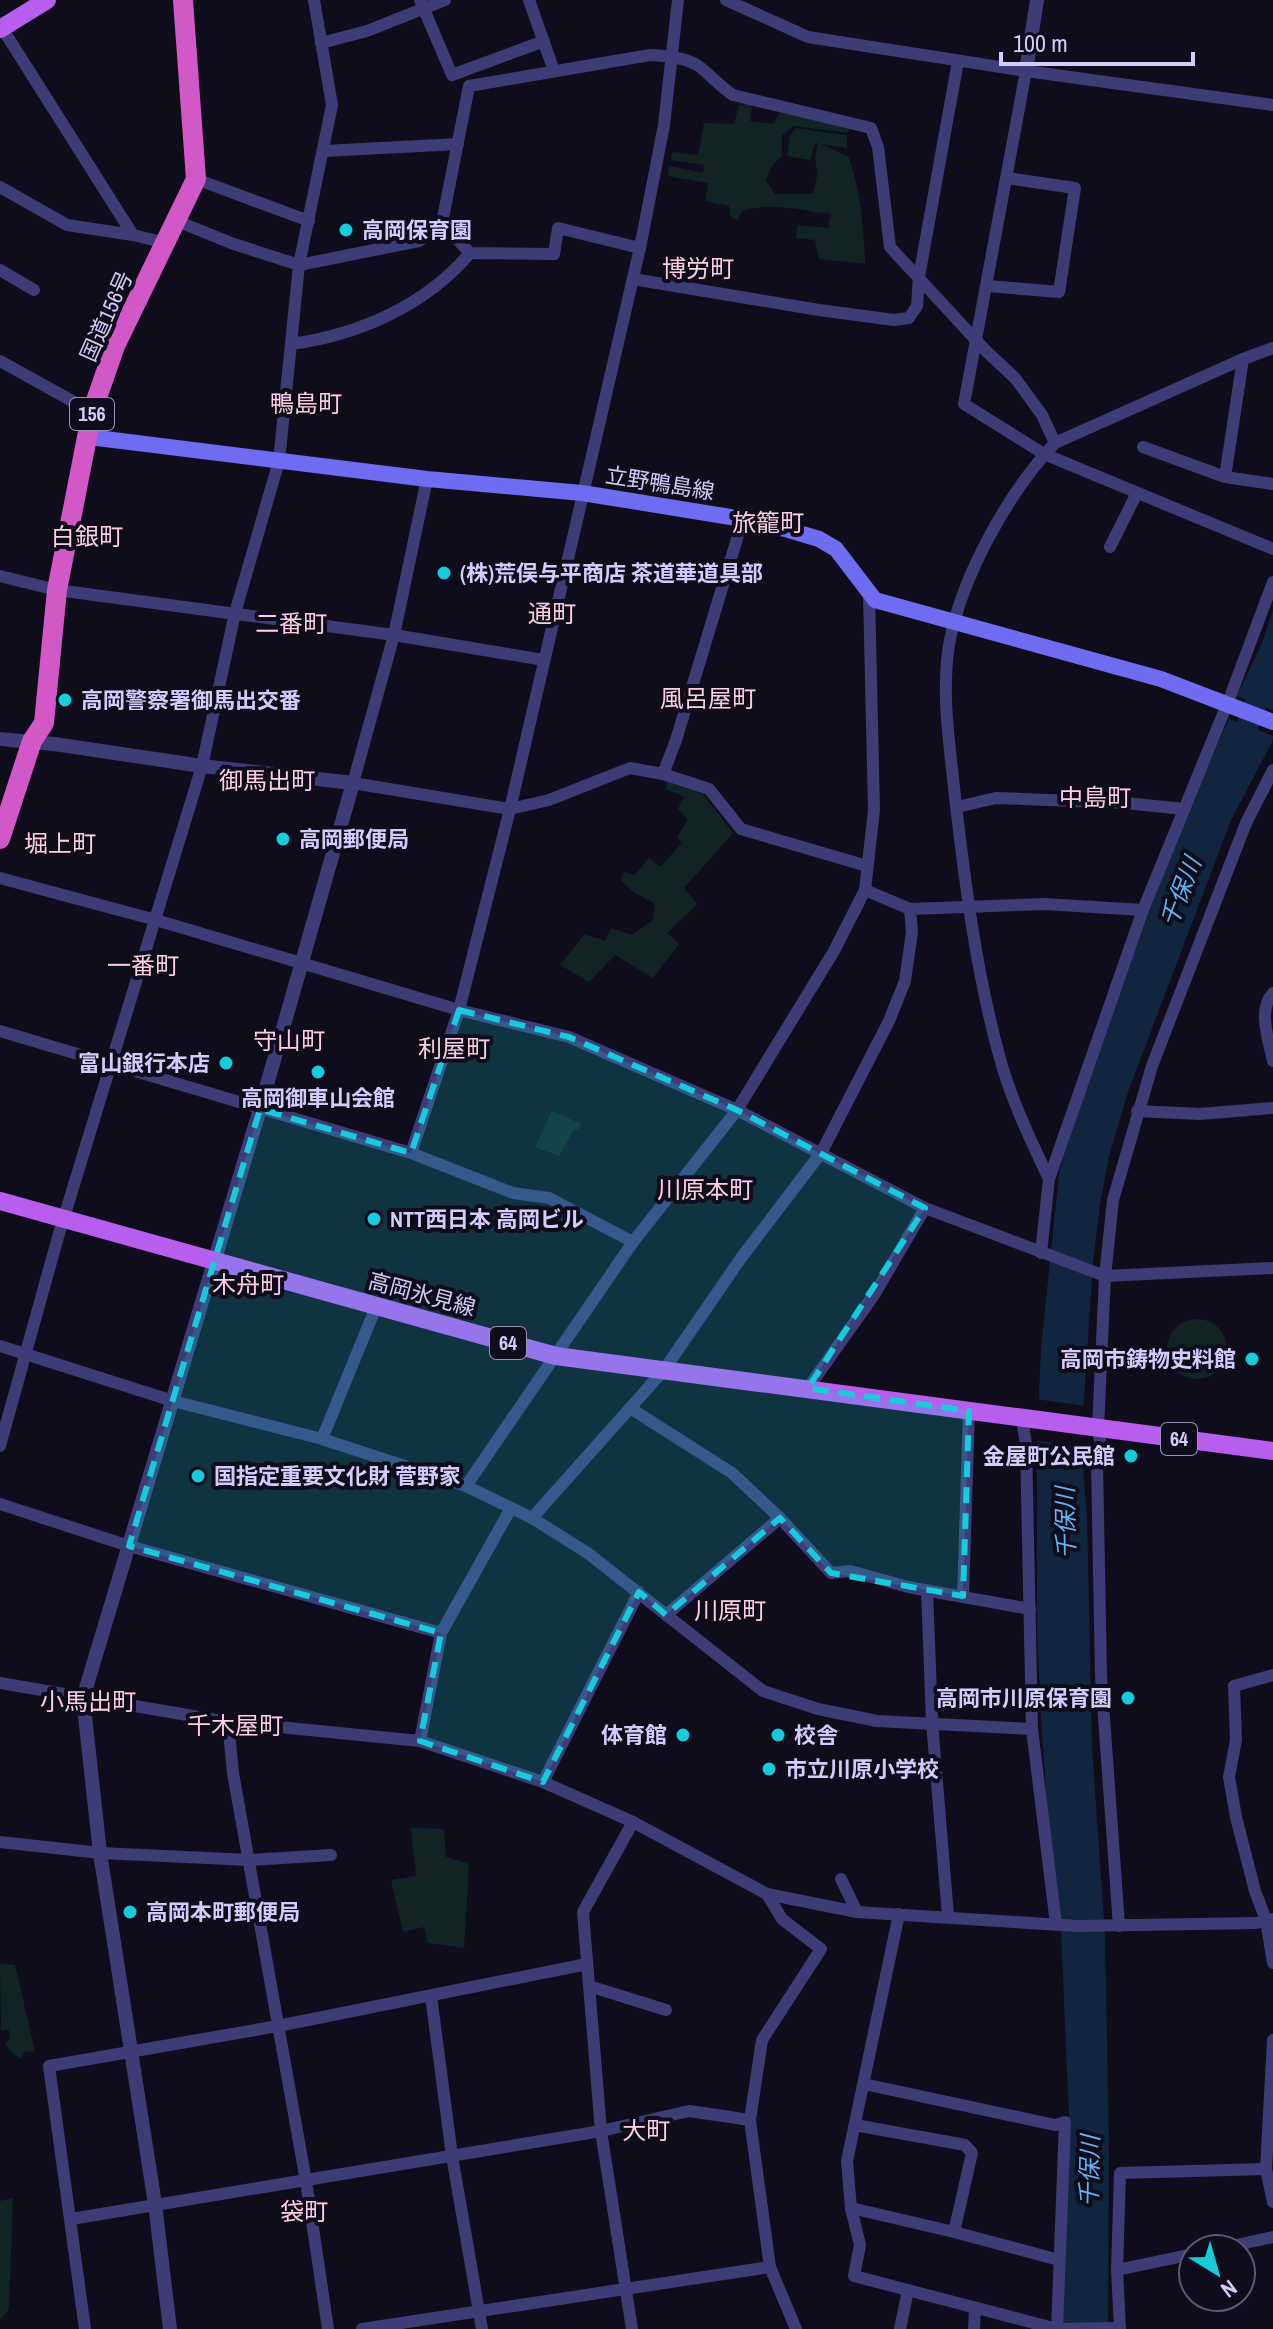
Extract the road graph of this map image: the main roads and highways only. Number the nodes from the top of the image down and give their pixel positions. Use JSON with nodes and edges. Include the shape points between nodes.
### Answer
{"nodes":[{"id":1,"x":47,"y":0,"type":"edge"},
{"id":2,"x":183,"y":0,"type":"edge"},
{"id":3,"x":1,"y":28,"type":"edge"},
{"id":4,"x":89,"y":437,"type":"junction"},
{"id":5,"x":1273,"y":722,"type":"edge"},
{"id":6,"x":0,"y":839,"type":"edge"},
{"id":7,"x":0,"y":1201,"type":"edge"},
{"id":8,"x":1273,"y":1451,"type":"edge"}],
"edges":[{"from":1,"to":3,"type":"main road"},
{"from":2,"to":4,"type":"highway","name":"国道156号","number":"156","via":[[196,179],[115,346]]},
{"from":4,"to":5,"type":"main road","name":"立野鴨島線","via":[[582,493],[743,519],[819,539],[836,549],[875,600],[1161,679]]},
{"from":4,"to":6,"type":"highway","name":"国道156号","number":"156","via":[[57,590],[44,723],[32,741]]},
{"from":7,"to":8,"type":"main road","name":"高岡氷見線","number":"64","via":[[556,1356]]}]}
